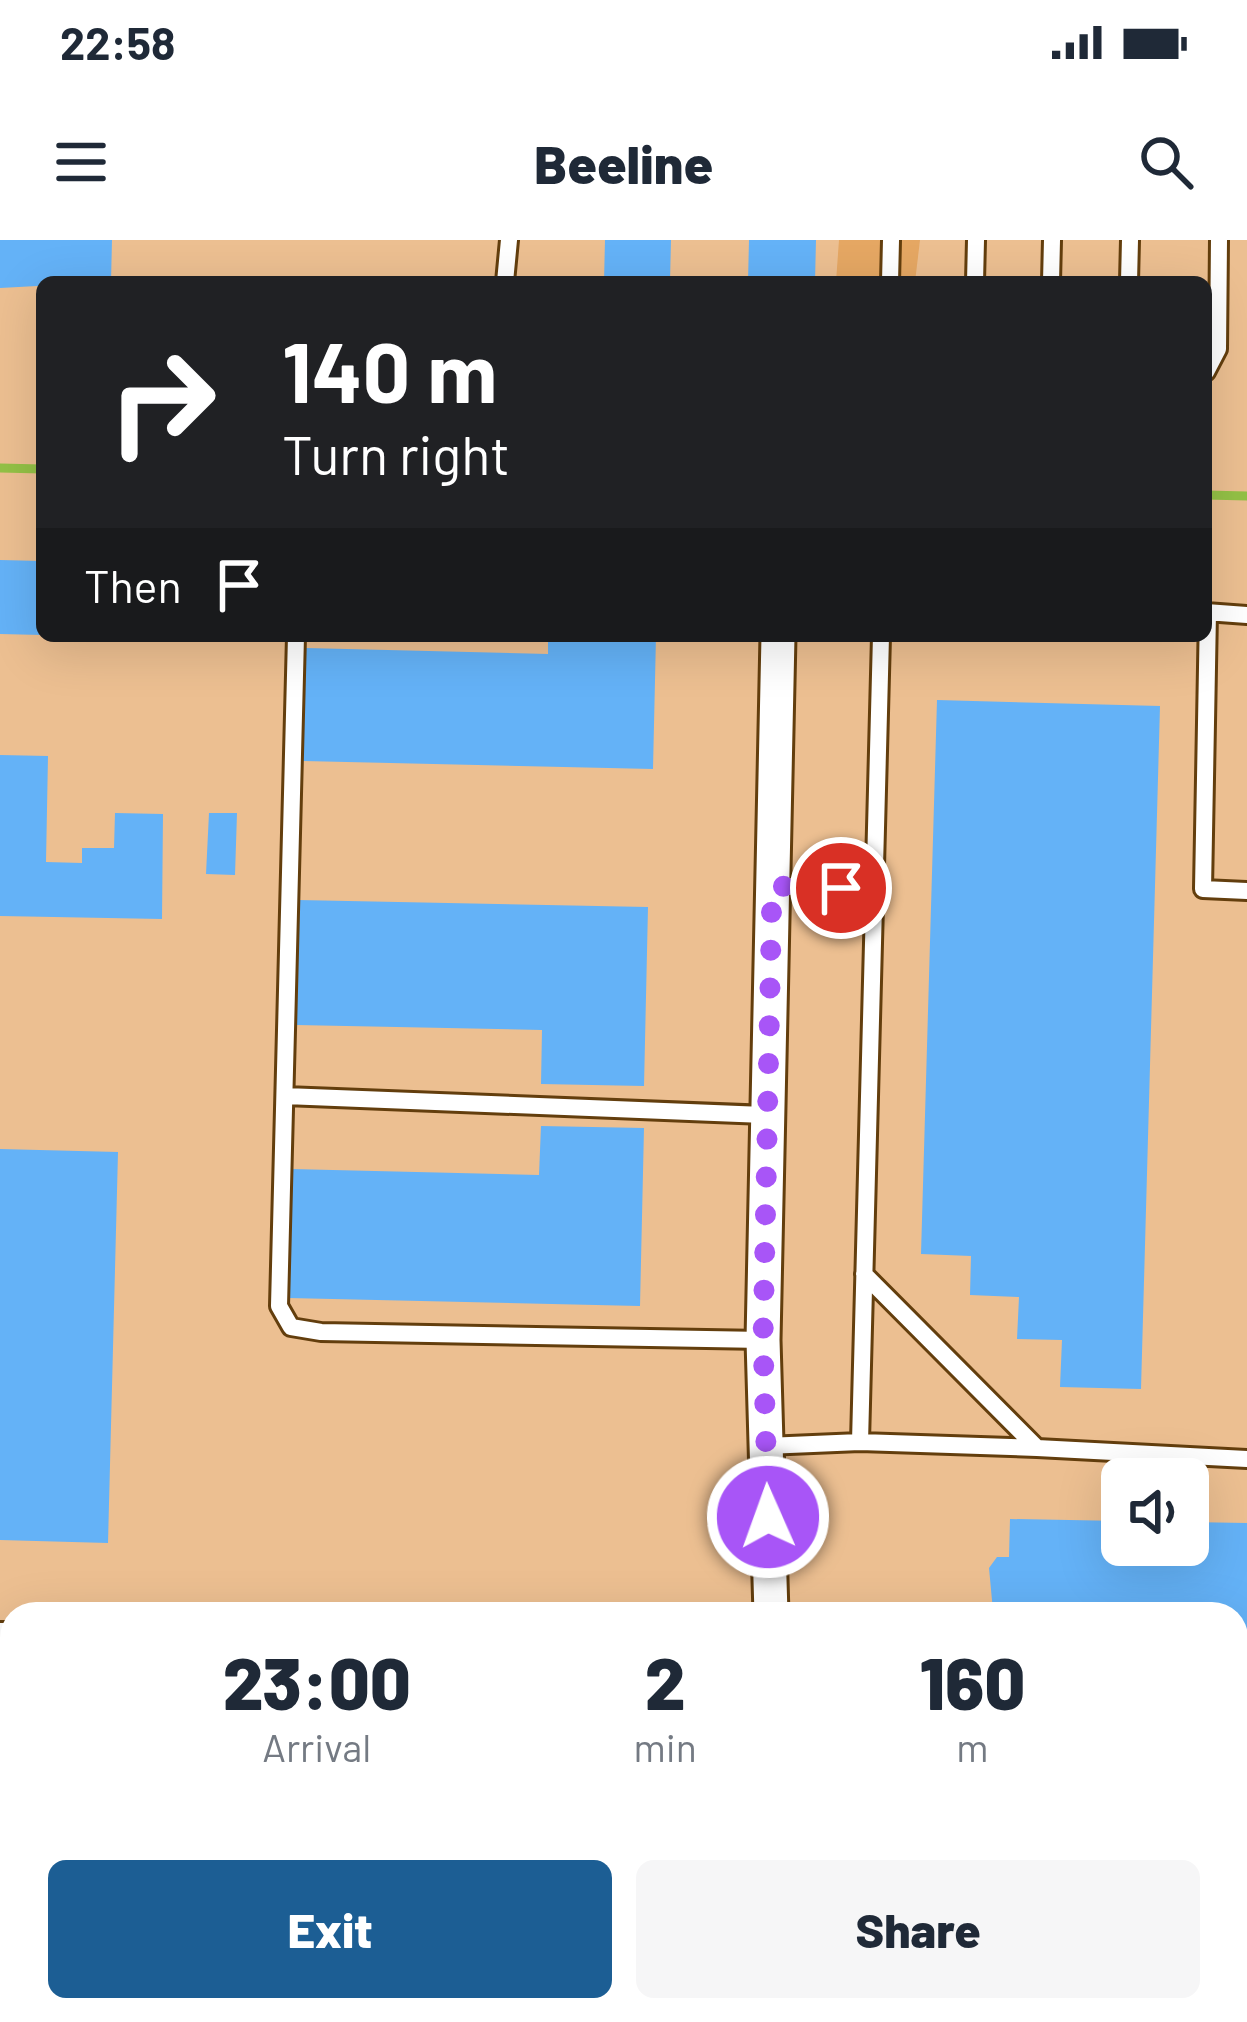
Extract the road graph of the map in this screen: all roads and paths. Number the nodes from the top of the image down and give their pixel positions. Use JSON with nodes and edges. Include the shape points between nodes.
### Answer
{"nodes":[{"id":1,"x":509,"y":240,"type":"edge"},
{"id":2,"x":891,"y":240,"type":"edge"},
{"id":3,"x":976,"y":240,"type":"edge"},
{"id":4,"x":1052,"y":240,"type":"edge"},
{"id":5,"x":1130,"y":240,"type":"edge"},
{"id":6,"x":1219,"y":240,"type":"edge"},
{"id":7,"x":506,"y":276,"type":"edge"},
{"id":8,"x":890,"y":276,"type":"edge"},
{"id":9,"x":975,"y":276,"type":"edge"},
{"id":10,"x":1051,"y":276,"type":"edge"},
{"id":11,"x":1129,"y":276,"type":"edge"},
{"id":12,"x":1212,"y":360,"type":"edge"},
{"id":13,"x":1212,"y":612,"type":"edge"},
{"id":14,"x":1247,"y":615,"type":"edge"},
{"id":15,"x":296,"y":642,"type":"edge"},
{"id":16,"x":778,"y":642,"type":"edge"},
{"id":17,"x":881,"y":642,"type":"edge"},
{"id":18,"x":1207,"y":642,"type":"edge"},
{"id":19,"x":772,"y":886,"type":"junction"},
{"id":20,"x":875,"y":889,"type":"junction"},
{"id":21,"x":1247,"y":891,"type":"edge"},
{"id":22,"x":285,"y":1096,"type":"junction"},
{"id":23,"x":767,"y":1115,"type":"junction"},
{"id":24,"x":864,"y":1274,"type":"junction"},
{"id":25,"x":763,"y":1340,"type":"junction"},
{"id":26,"x":860,"y":1442,"type":"junction"},
{"id":27,"x":766,"y":1446,"type":"junction"},
{"id":28,"x":1037,"y":1448,"type":"junction"},
{"id":29,"x":1247,"y":1459,"type":"edge"},
{"id":30,"x":771,"y":1602,"type":"edge"}],
"edges":[{"from":1,"to":7,"type":"lane"},
{"from":2,"to":8,"type":"lane"},
{"from":3,"to":9,"type":"lane"},
{"from":4,"to":10,"type":"lane"},
{"from":5,"to":11,"type":"lane"},
{"from":6,"to":12,"type":"lane"},
{"from":13,"to":14,"type":"lane"},
{"from":15,"to":22,"type":"lane"},
{"from":16,"to":19,"type":"street"},
{"from":17,"to":20,"type":"lane"},
{"from":18,"to":21,"type":"lane","via":[[1203,889]]},
{"from":19,"to":20,"type":"lane"},
{"from":19,"to":23,"type":"street"},
{"from":20,"to":24,"type":"lane"},
{"from":22,"to":23,"type":"lane"},
{"from":22,"to":25,"type":"lane","via":[[279,1306],[291,1327]]},
{"from":23,"to":25,"type":"street"},
{"from":24,"to":26,"type":"lane"},
{"from":24,"to":28,"type":"lane"},
{"from":25,"to":27,"type":"street"},
{"from":26,"to":27,"type":"lane"},
{"from":26,"to":28,"type":"lane"},
{"from":27,"to":30,"type":"street"},
{"from":28,"to":29,"type":"lane"}]}
